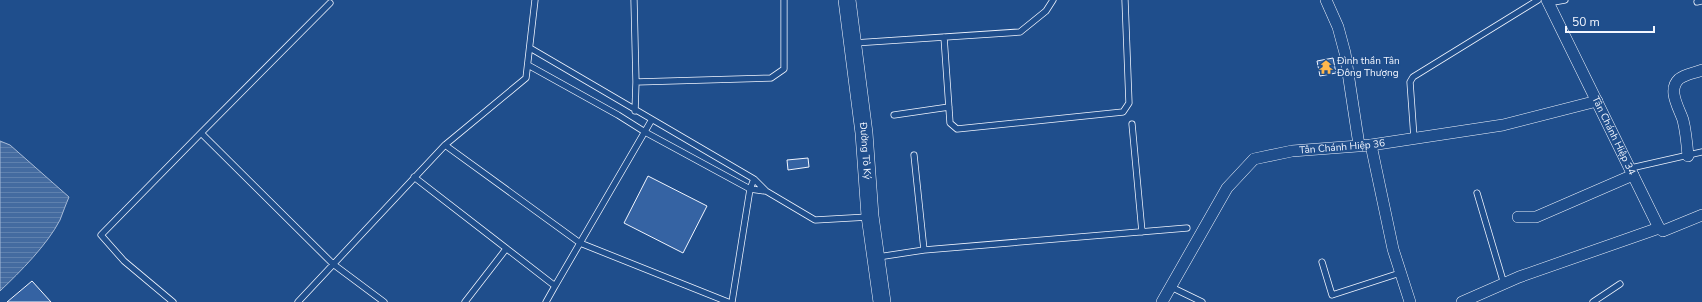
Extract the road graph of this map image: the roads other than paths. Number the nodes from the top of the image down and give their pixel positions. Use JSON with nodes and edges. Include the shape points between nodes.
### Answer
{"nodes":[{"id":1,"x":535,"y":0,"type":"edge"},
{"id":2,"x":634,"y":0,"type":"edge"},
{"id":3,"x":784,"y":0,"type":"edge"},
{"id":4,"x":847,"y":0,"type":"edge"},
{"id":5,"x":1053,"y":0,"type":"edge"},
{"id":6,"x":1125,"y":0,"type":"edge"},
{"id":7,"x":1326,"y":0,"type":"edge"},
{"id":8,"x":1565,"y":0,"type":"edge"},
{"id":9,"x":1544,"y":1,"type":"edge"},
{"id":10,"x":330,"y":3,"type":"dead end"},
{"id":11,"x":944,"y":37,"type":"junction"},
{"id":12,"x":852,"y":44,"type":"junction"},
{"id":13,"x":530,"y":48,"type":"junction"},
{"id":14,"x":528,"y":65,"type":"junction"},
{"id":15,"x":1702,"y":70,"type":"edge"},
{"id":16,"x":636,"y":82,"type":"junction"},
{"id":17,"x":1597,"y":101,"type":"junction"},
{"id":18,"x":949,"y":107,"type":"junction"},
{"id":19,"x":635,"y":111,"type":"junction"},
{"id":20,"x":894,"y":115,"type":"dead end"},
{"id":21,"x":651,"y":121,"type":"junction"},
{"id":22,"x":1132,"y":124,"type":"dead end"},
{"id":23,"x":645,"y":132,"type":"junction"},
{"id":24,"x":201,"y":133,"type":"junction"},
{"id":25,"x":1414,"y":138,"type":"junction"},
{"id":26,"x":445,"y":144,"type":"junction"},
{"id":27,"x":1365,"y":145,"type":"junction"},
{"id":28,"x":1702,"y":152,"type":"edge"},
{"id":29,"x":914,"y":155,"type":"dead end"},
{"id":30,"x":1688,"y":156,"type":"junction"},
{"id":31,"x":1632,"y":172,"type":"junction"},
{"id":32,"x":414,"y":177,"type":"junction"},
{"id":33,"x":754,"y":179,"type":"junction"},
{"id":34,"x":750,"y":189,"type":"junction"},
{"id":35,"x":766,"y":191,"type":"junction"},
{"id":36,"x":1477,"y":193,"type":"dead end"},
{"id":37,"x":1702,"y":215,"type":"edge"},
{"id":38,"x":870,"y":216,"type":"junction"},
{"id":39,"x":1518,"y":217,"type":"dead end"},
{"id":40,"x":1187,"y":228,"type":"dead end"},
{"id":41,"x":1659,"y":228,"type":"junction"},
{"id":42,"x":1142,"y":232,"type":"junction"},
{"id":43,"x":580,"y":243,"type":"junction"},
{"id":44,"x":506,"y":249,"type":"junction"},
{"id":45,"x":924,"y":250,"type":"junction"},
{"id":46,"x":876,"y":258,"type":"junction"},
{"id":47,"x":1322,"y":262,"type":"dead end"},
{"id":48,"x":333,"y":264,"type":"junction"},
{"id":49,"x":1400,"y":272,"type":"junction"},
{"id":50,"x":1504,"y":284,"type":"junction"},
{"id":51,"x":1620,"y":284,"type":"dead end"},
{"id":52,"x":555,"y":286,"type":"junction"},
{"id":53,"x":1171,"y":287,"type":"junction"},
{"id":54,"x":173,"y":302,"type":"edge"},
{"id":55,"x":298,"y":302,"type":"edge"},
{"id":56,"x":384,"y":302,"type":"edge"},
{"id":57,"x":465,"y":302,"type":"edge"},
{"id":58,"x":546,"y":302,"type":"edge"},
{"id":59,"x":728,"y":302,"type":"edge"},
{"id":60,"x":732,"y":302,"type":"edge"},
{"id":61,"x":882,"y":302,"type":"edge"},
{"id":62,"x":1162,"y":302,"type":"edge"},
{"id":63,"x":1202,"y":302,"type":"edge"},
{"id":64,"x":1410,"y":302,"type":"edge"},
{"id":65,"x":1462,"y":302,"type":"edge"},
{"id":66,"x":1593,"y":302,"type":"edge"}],
"edges":[{"from":1,"to":13,"type":"lane"},
{"from":2,"to":16,"type":"lane"},
{"from":3,"to":16,"type":"lane","via":[[784,69],[771,78]]},
{"from":4,"to":12,"type":"main road","name":"Đường Tô Ký"},
{"from":5,"to":11,"type":"lane","via":[[1046,11],[1020,32]]},
{"from":6,"to":18,"type":"lane","via":[[1129,103],[1123,112],[957,129],[950,123]]},
{"from":7,"to":27,"type":"street","via":[[1338,27],[1345,53]]},
{"from":8,"to":9,"type":"lane"},
{"from":9,"to":17,"type":"street","name":"Tân Chánh Hiệp 34"},
{"from":9,"to":25,"type":"lane","via":[[1412,77],[1410,82]]},
{"from":10,"to":24,"type":"lane"},
{"from":11,"to":12,"type":"lane"},
{"from":11,"to":18,"type":"lane"},
{"from":12,"to":38,"type":"main road","name":"Đường Tô Ký","via":[[864,133]]},
{"from":13,"to":14,"type":"lane"},
{"from":13,"to":19,"type":"lane"},
{"from":14,"to":23,"type":"lane"},
{"from":14,"to":26,"type":"lane","via":[[526,78]]},
{"from":15,"to":30,"type":"street","via":[[1680,78],[1674,89],[1687,139]]},
{"from":16,"to":19,"type":"lane"},
{"from":17,"to":25,"type":"street","name":"Tân Chánh Hiệp 36","via":[[1503,125]]},
{"from":17,"to":31,"type":"street","name":"Tân Chánh Hiệp 34"},
{"from":18,"to":20,"type":"lane"},
{"from":19,"to":21,"type":"lane"},
{"from":21,"to":23,"type":"lane"},
{"from":21,"to":33,"type":"lane"},
{"from":22,"to":42,"type":"lane"},
{"from":23,"to":34,"type":"lane"},
{"from":23,"to":43,"type":"lane"},
{"from":24,"to":48,"type":"lane"},
{"from":24,"to":54,"type":"lane","via":[[101,235],[124,261]]},
{"from":25,"to":27,"type":"street","name":"Tân Chánh Hiệp 36"},
{"from":26,"to":32,"type":"lane"},
{"from":26,"to":43,"type":"lane"},
{"from":27,"to":49,"type":"street"},
{"from":27,"to":53,"type":"street","name":"Tân Chánh Hiệp 36","via":[[1292,152],[1254,159],[1227,188]]},
{"from":28,"to":30,"type":"lane"},
{"from":29,"to":45,"type":"lane"},
{"from":30,"to":31,"type":"lane"},
{"from":31,"to":39,"type":"street","via":[[1536,217]]},
{"from":31,"to":41,"type":"street","name":"Tân Chánh Hiệp 34"},
{"from":32,"to":44,"type":"lane"},
{"from":32,"to":48,"type":"lane"},
{"from":33,"to":34,"type":"lane"},
{"from":33,"to":35,"type":"lane"},
{"from":34,"to":35,"type":"lane"},
{"from":34,"to":60,"type":"lane"},
{"from":35,"to":38,"type":"lane","via":[[815,220]]},
{"from":36,"to":50,"type":"lane"},
{"from":37,"to":41,"type":"street","via":[[1663,231]]},
{"from":38,"to":46,"type":"main road","name":"Đường Tô Ký"},
{"from":40,"to":42,"type":"lane"},
{"from":41,"to":50,"type":"street"},
{"from":42,"to":45,"type":"lane"},
{"from":43,"to":52,"type":"lane"},
{"from":43,"to":59,"type":"lane"},
{"from":44,"to":52,"type":"lane"},
{"from":44,"to":57,"type":"lane"},
{"from":45,"to":46,"type":"lane"},
{"from":46,"to":61,"type":"main road","name":"Đường Tô Ký"},
{"from":47,"to":49,"type":"lane","via":[[1332,295]]},
{"from":48,"to":55,"type":"lane"},
{"from":48,"to":56,"type":"lane"},
{"from":49,"to":64,"type":"street"},
{"from":50,"to":65,"type":"street"},
{"from":51,"to":66,"type":"lane"},
{"from":52,"to":58,"type":"lane"},
{"from":53,"to":62,"type":"street","name":"Tân Chánh Hiệp 36"},
{"from":53,"to":63,"type":"lane"}]}
